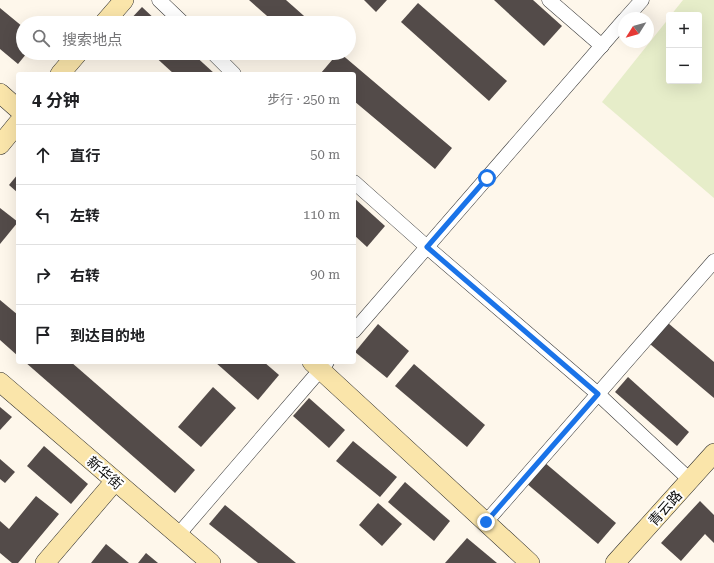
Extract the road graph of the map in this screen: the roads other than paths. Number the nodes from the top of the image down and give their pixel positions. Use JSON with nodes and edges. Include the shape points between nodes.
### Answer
{"nodes":[{"id":1,"x":124,"y":0,"type":"edge"},
{"id":2,"x":159,"y":0,"type":"edge"},
{"id":3,"x":548,"y":0,"type":"edge"},
{"id":4,"x":642,"y":0,"type":"edge"},
{"id":5,"x":631,"y":12,"type":"edge"},
{"id":6,"x":110,"y":16,"type":"edge"},
{"id":7,"x":176,"y":16,"type":"edge"},
{"id":8,"x":618,"y":27,"type":"edge"},
{"id":9,"x":602,"y":46,"type":"junction"},
{"id":10,"x":72,"y":60,"type":"edge"},
{"id":11,"x":220,"y":60,"type":"edge"},
{"id":12,"x":62,"y":72,"type":"edge"},
{"id":13,"x":232,"y":72,"type":"edge"},
{"id":14,"x":0,"y":93,"type":"edge"},
{"id":15,"x":16,"y":106,"type":"edge"},
{"id":16,"x":16,"y":126,"type":"edge"},
{"id":17,"x":0,"y":144,"type":"edge"},
{"id":18,"x":356,"y":184,"type":"edge"},
{"id":19,"x":427,"y":247,"type":"junction"},
{"id":20,"x":714,"y":262,"type":"edge"},
{"id":21,"x":356,"y":329,"type":"edge"},
{"id":22,"x":320,"y":365,"type":"edge"},
{"id":23,"x":0,"y":382,"type":"edge"},
{"id":24,"x":598,"y":394,"type":"junction"},
{"id":25,"x":714,"y":453,"type":"edge"},
{"id":26,"x":690,"y":480,"type":"junction"},
{"id":27,"x":115,"y":481,"type":"junction"},
{"id":28,"x":486,"y":522,"type":"junction"},
{"id":29,"x":178,"y":535,"type":"junction"},
{"id":30,"x":45,"y":563,"type":"edge"},
{"id":31,"x":211,"y":563,"type":"edge"},
{"id":32,"x":530,"y":563,"type":"edge"},
{"id":33,"x":615,"y":563,"type":"edge"}],
"edges":[{"from":1,"to":6,"type":"street"},
{"from":2,"to":7,"type":"street"},
{"from":3,"to":9,"type":"street"},
{"from":4,"to":5,"type":"street"},
{"from":8,"to":9,"type":"street"},
{"from":9,"to":19,"type":"street"},
{"from":10,"to":12,"type":"street"},
{"from":11,"to":13,"type":"street"},
{"from":14,"to":15,"type":"street"},
{"from":16,"to":17,"type":"street"},
{"from":18,"to":19,"type":"street"},
{"from":19,"to":21,"type":"street"},
{"from":19,"to":24,"type":"street"},
{"from":20,"to":24,"type":"street"},
{"from":22,"to":28,"type":"street"},
{"from":22,"to":29,"type":"street"},
{"from":23,"to":27,"type":"street","name":"新华街"},
{"from":24,"to":26,"type":"street"},
{"from":24,"to":28,"type":"street"},
{"from":25,"to":26,"type":"street","name":"青云路"},
{"from":26,"to":33,"type":"street","name":"青云路"},
{"from":27,"to":29,"type":"street","name":"新华街"},
{"from":27,"to":30,"type":"street"},
{"from":28,"to":32,"type":"street"},
{"from":29,"to":31,"type":"street","name":"新华街"}]}
